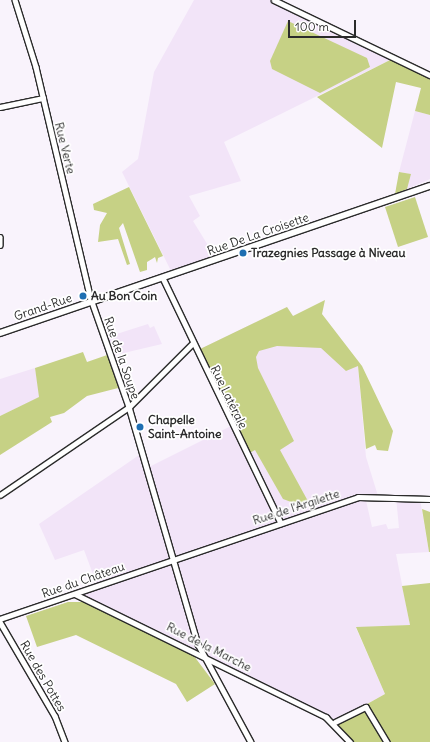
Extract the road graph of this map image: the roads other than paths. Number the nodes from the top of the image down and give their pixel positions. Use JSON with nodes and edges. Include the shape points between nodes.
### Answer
{"nodes":[{"id":1,"x":16,"y":0,"type":"edge"},
{"id":2,"x":274,"y":0,"type":"edge"},
{"id":3,"x":430,"y":75,"type":"edge"},
{"id":4,"x":43,"y":98,"type":"junction"},
{"id":5,"x":0,"y":107,"type":"edge"},
{"id":6,"x":430,"y":186,"type":"edge"},
{"id":7,"x":0,"y":237,"type":"edge"},
{"id":8,"x":0,"y":245,"type":"edge"},
{"id":9,"x":163,"y":278,"type":"junction"},
{"id":10,"x":92,"y":302,"type":"junction"},
{"id":11,"x":0,"y":333,"type":"edge"},
{"id":12,"x":192,"y":344,"type":"junction"},
{"id":13,"x":129,"y":407,"type":"junction"},
{"id":14,"x":0,"y":495,"type":"edge"},
{"id":15,"x":430,"y":499,"type":"edge"},
{"id":16,"x":281,"y":522,"type":"junction"},
{"id":17,"x":172,"y":559,"type":"junction"},
{"id":18,"x":73,"y":594,"type":"junction"},
{"id":19,"x":0,"y":620,"type":"edge"},
{"id":20,"x":205,"y":656,"type":"junction"},
{"id":21,"x":334,"y":722,"type":"junction"},
{"id":22,"x":65,"y":742,"type":"edge"},
{"id":23,"x":251,"y":742,"type":"edge"},
{"id":24,"x":350,"y":742,"type":"edge"},
{"id":25,"x":387,"y":742,"type":"edge"}],
"edges":[{"from":1,"to":4,"type":"street","name":"Rue Verte"},
{"from":2,"to":3,"type":"street"},
{"from":4,"to":5,"type":"street"},
{"from":4,"to":10,"type":"street","name":"Rue Verte"},
{"from":6,"to":9,"type":"main road","name":"Rue De La Croisette"},
{"from":7,"to":8,"type":"street"},
{"from":9,"to":10,"type":"main road","name":"Rue De La Croisette"},
{"from":9,"to":12,"type":"street","name":"Rue Latérale","via":[[192,337]]},
{"from":10,"to":11,"type":"main road","name":"Grand-Rue"},
{"from":10,"to":13,"type":"street","name":"Rue de la Soupe"},
{"from":12,"to":13,"type":"street"},
{"from":12,"to":16,"type":"street","name":"Rue Latérale"},
{"from":13,"to":14,"type":"street"},
{"from":13,"to":17,"type":"street","name":"Rue de la Soupe"},
{"from":15,"to":16,"type":"street","name":"Rue de l'Argilette","via":[[358,497]]},
{"from":16,"to":17,"type":"street","name":"Rue de l'Argilette"},
{"from":17,"to":18,"type":"street","name":"Rue du Château"},
{"from":17,"to":20,"type":"street","name":"Rue de la Soupe"},
{"from":18,"to":19,"type":"street","name":"Rue du Château"},
{"from":18,"to":20,"type":"street","name":"Rue de la Marche"},
{"from":19,"to":22,"type":"street","name":"Rue des Pottes","via":[[55,716]]},
{"from":20,"to":21,"type":"street","name":"Rue de la Marche"},
{"from":20,"to":23,"type":"street","name":"Rue de la Soupe"},
{"from":21,"to":24,"type":"street","name":"Rue de la Marche"},
{"from":21,"to":25,"type":"street","via":[[366,707]]}]}
